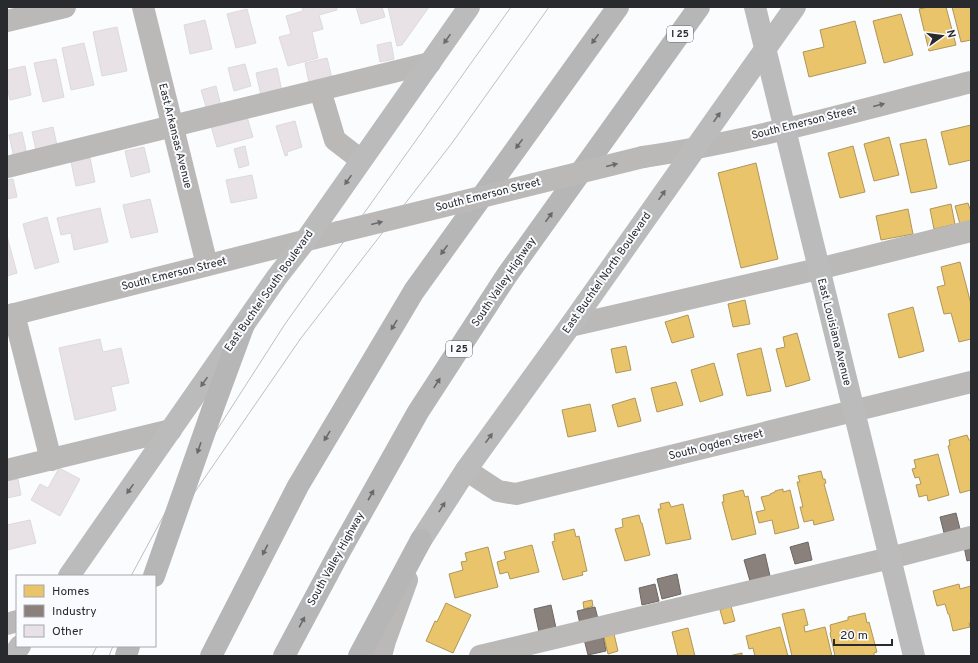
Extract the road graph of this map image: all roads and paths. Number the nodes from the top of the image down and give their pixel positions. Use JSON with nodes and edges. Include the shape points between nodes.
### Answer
{"nodes":[{"id":1,"x":65,"y":7,"type":"edge"},
{"id":2,"x":143,"y":7,"type":"edge"},
{"id":3,"x":469,"y":7,"type":"edge"},
{"id":4,"x":618,"y":7,"type":"edge"},
{"id":5,"x":699,"y":7,"type":"edge"},
{"id":6,"x":705,"y":7,"type":"edge"},
{"id":7,"x":795,"y":7,"type":"edge"},
{"id":8,"x":755,"y":8,"type":"edge"},
{"id":9,"x":7,"y":21,"type":"edge"},
{"id":10,"x":765,"y":48,"type":"junction"},
{"id":11,"x":661,"y":60,"type":"junction"},
{"id":12,"x":430,"y":63,"type":"junction"},
{"id":13,"x":971,"y":82,"type":"edge"},
{"id":14,"x":320,"y":90,"type":"junction"},
{"id":15,"x":172,"y":126,"type":"junction"},
{"id":16,"x":785,"y":129,"type":"junction"},
{"id":17,"x":694,"y":149,"type":"junction"},
{"id":18,"x":361,"y":160,"type":"junction"},
{"id":19,"x":7,"y":167,"type":"edge"},
{"id":20,"x":971,"y":231,"type":"edge"},
{"id":21,"x":305,"y":241,"type":"junction"},
{"id":22,"x":207,"y":265,"type":"junction"},
{"id":23,"x":818,"y":268,"type":"junction"},
{"id":24,"x":10,"y":315,"type":"edge"},
{"id":25,"x":570,"y":326,"type":"junction"},
{"id":26,"x":243,"y":327,"type":"junction"},
{"id":27,"x":971,"y":382,"type":"edge"},
{"id":28,"x":853,"y":411,"type":"junction"},
{"id":29,"x":171,"y":430,"type":"junction"},
{"id":30,"x":51,"y":460,"type":"junction"},
{"id":31,"x":7,"y":470,"type":"edge"},
{"id":32,"x":466,"y":470,"type":"junction"},
{"id":33,"x":971,"y":537,"type":"edge"},
{"id":34,"x":421,"y":540,"type":"junction"},
{"id":35,"x":890,"y":558,"type":"junction"},
{"id":36,"x":70,"y":575,"type":"edge"},
{"id":37,"x":154,"y":575,"type":"edge"},
{"id":38,"x":19,"y":647,"type":"edge"},
{"id":39,"x":13,"y":656,"type":"edge"},
{"id":40,"x":211,"y":656,"type":"edge"},
{"id":41,"x":284,"y":656,"type":"edge"},
{"id":42,"x":359,"y":656,"type":"edge"},
{"id":43,"x":381,"y":656,"type":"edge"},
{"id":44,"x":480,"y":656,"type":"edge"},
{"id":45,"x":914,"y":656,"type":"edge"}],
"edges":[{"from":1,"to":9,"type":"street"},
{"from":2,"to":15,"type":"street","name":"East Arkansas Avenue"},
{"from":3,"to":12,"type":"main road","name":"East Buchtel South Boulevard","one_way":true},
{"from":4,"to":40,"type":"highway","one_way":true,"via":[[414,291],[298,486]]},
{"from":5,"to":11,"type":"highway","name":"South Valley Highway","number":"I 25"},
{"from":6,"to":11,"type":"highway"},
{"from":7,"to":10,"type":"main road","name":"East Buchtel North Boulevard"},
{"from":8,"to":10,"type":"main road","name":"East Louisiana Avenue"},
{"from":10,"to":16,"type":"main road","name":"East Louisiana Avenue"},
{"from":17,"to":10,"type":"main road","name":"East Buchtel North Boulevard","one_way":true},
{"from":41,"to":11,"type":"highway","name":"South Valley Highway","number":"I 25","one_way":true,"via":[[418,412],[507,275]]},
{"from":12,"to":14,"type":"street"},
{"from":12,"to":18,"type":"main road","name":"East Buchtel South Boulevard"},
{"from":16,"to":13,"type":"street","name":"South Emerson Street","one_way":true},
{"from":14,"to":15,"type":"street"},
{"from":14,"to":18,"type":"street","via":[[335,140]]},
{"from":15,"to":19,"type":"street"},
{"from":15,"to":22,"type":"street","name":"East Arkansas Avenue"},
{"from":16,"to":17,"type":"street","name":"South Emerson Street"},
{"from":16,"to":23,"type":"main road","name":"East Louisiana Avenue"},
{"from":21,"to":17,"type":"street","name":"South Emerson Street","one_way":true,"bridge":true,"via":[[643,157]]},
{"from":25,"to":17,"type":"main road","name":"East Buchtel North Boulevard","one_way":true},
{"from":18,"to":21,"type":"main road","name":"East Buchtel South Boulevard","one_way":true},
{"from":20,"to":23,"type":"street"},
{"from":21,"to":22,"type":"street","name":"South Emerson Street"},
{"from":21,"to":26,"type":"main road","name":"East Buchtel South Boulevard"},
{"from":22,"to":24,"type":"street","name":"South Emerson Street"},
{"from":23,"to":25,"type":"street"},
{"from":23,"to":28,"type":"main road","name":"East Louisiana Avenue"},
{"from":24,"to":30,"type":"street"},
{"from":32,"to":25,"type":"main road","name":"East Buchtel North Boulevard","one_way":true},
{"from":26,"to":29,"type":"main road","name":"East Buchtel South Boulevard","one_way":true},
{"from":26,"to":37,"type":"highway","one_way":true,"bridge":true},
{"from":27,"to":28,"type":"street","name":"South Ogden Street"},
{"from":28,"to":32,"type":"street","name":"South Ogden Street","via":[[516,494],[498,491]]},
{"from":28,"to":35,"type":"main road","name":"East Louisiana Avenue"},
{"from":29,"to":30,"type":"street"},
{"from":29,"to":36,"type":"main road","name":"East Buchtel South Boulevard","one_way":true},
{"from":30,"to":31,"type":"street"},
{"from":34,"to":32,"type":"main road","name":"East Buchtel North Boulevard","one_way":true},
{"from":33,"to":35,"type":"street"},
{"from":34,"to":42,"type":"highway"},
{"from":34,"to":43,"type":"street"},
{"from":35,"to":44,"type":"street"},
{"from":35,"to":45,"type":"main road","name":"East Louisiana Avenue"},
{"from":38,"to":39,"type":"main road"}]}
